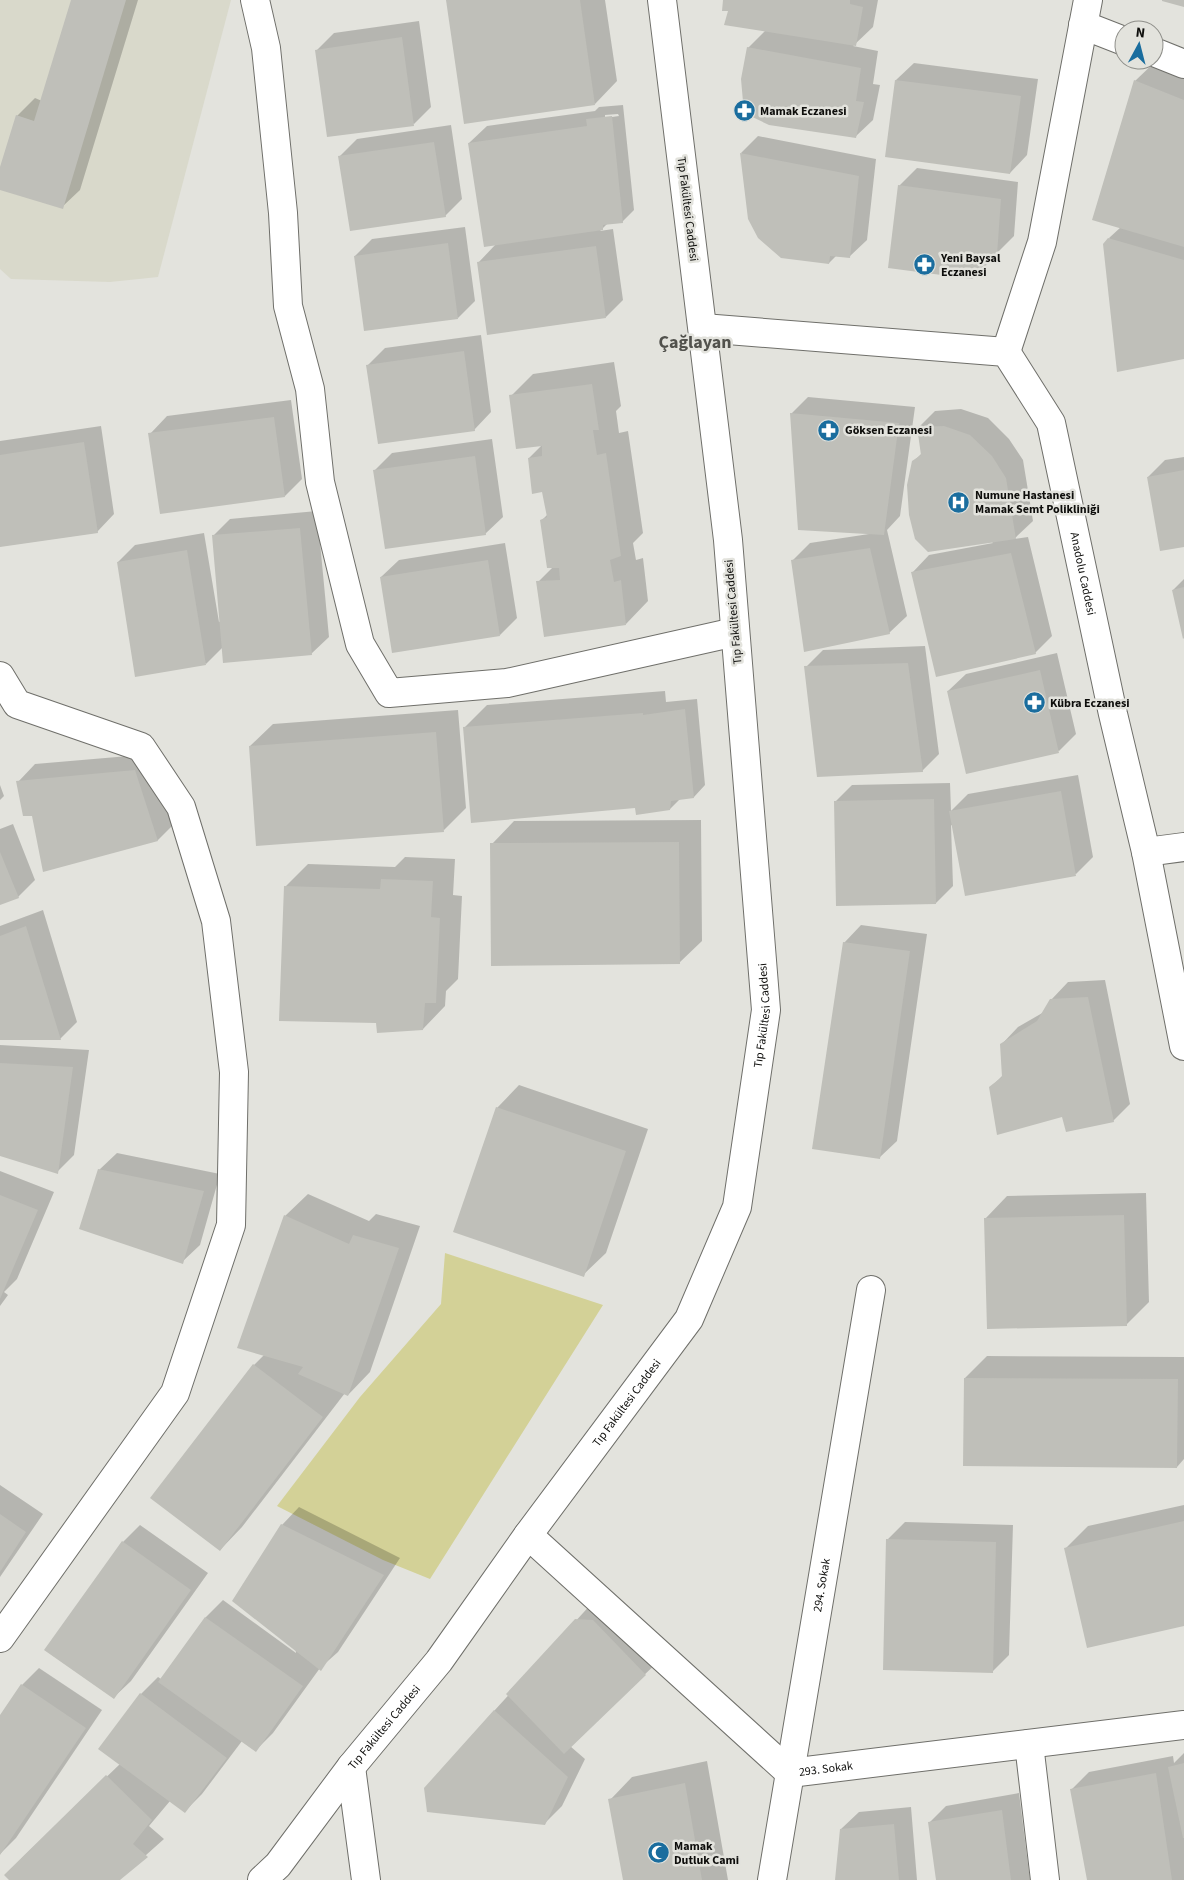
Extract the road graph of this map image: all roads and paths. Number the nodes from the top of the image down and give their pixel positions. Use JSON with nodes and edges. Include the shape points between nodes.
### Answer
{"nodes":[{"id":1,"x":256,"y":0,"type":"edge"},
{"id":2,"x":662,"y":0,"type":"edge"},
{"id":3,"x":1085,"y":13,"type":"edge"},
{"id":4,"x":1114,"y":34,"type":"edge"},
{"id":5,"x":1164,"y":56,"type":"edge"},
{"id":6,"x":1184,"y":64,"type":"edge"},
{"id":7,"x":702,"y":328,"type":"junction"},
{"id":8,"x":1006,"y":352,"type":"junction"},
{"id":9,"x":735,"y":632,"type":"junction"},
{"id":10,"x":0,"y":676,"type":"edge"},
{"id":11,"x":1184,"y":847,"type":"edge"},
{"id":12,"x":1146,"y":852,"type":"junction"},
{"id":13,"x":1184,"y":1046,"type":"edge"},
{"id":14,"x":871,"y":1290,"type":"dead end"},
{"id":15,"x":528,"y":1535,"type":"junction"},
{"id":16,"x":0,"y":1638,"type":"edge"},
{"id":17,"x":1184,"y":1726,"type":"edge"},
{"id":18,"x":1029,"y":1744,"type":"junction"},
{"id":19,"x":351,"y":1766,"type":"junction"},
{"id":20,"x":790,"y":1773,"type":"junction"},
{"id":21,"x":262,"y":1880,"type":"edge"},
{"id":22,"x":366,"y":1880,"type":"edge"},
{"id":23,"x":772,"y":1880,"type":"edge"},
{"id":24,"x":1044,"y":1880,"type":"edge"}],
"edges":[{"from":1,"to":9,"type":"street","via":[[266,48],[281,193],[288,306],[310,389],[320,482],[360,644],[389,693],[507,683]]},
{"from":2,"to":7,"type":"street","name":"Tıp Fakültesi Caddesi"},
{"from":3,"to":4,"type":"street"},
{"from":3,"to":8,"type":"street","via":[[1042,242]]},
{"from":5,"to":6,"type":"street"},
{"from":7,"to":8,"type":"street"},
{"from":7,"to":9,"type":"street","name":"Tıp Fakültesi Caddesi","via":[[728,540]]},
{"from":8,"to":12,"type":"street","name":"Anadolu Caddesi","via":[[1051,423]]},
{"from":9,"to":15,"type":"street","name":"Tıp Fakültesi Caddesi","via":[[766,1010],[737,1207],[689,1319]]},
{"from":10,"to":16,"type":"street","via":[[17,704],[141,747],[181,807],[216,921],[234,1072],[231,1225],[175,1393]]},
{"from":11,"to":12,"type":"street"},
{"from":12,"to":13,"type":"street","name":"Anadolu Caddesi"},
{"from":14,"to":20,"type":"street","name":"294. Sokak"},
{"from":15,"to":19,"type":"street","name":"Tıp Fakültesi Caddesi","via":[[445,1653]]},
{"from":15,"to":20,"type":"street","name":"293. Sokak"},
{"from":17,"to":18,"type":"street","name":"293. Sokak"},
{"from":18,"to":20,"type":"street","name":"293. Sokak"},
{"from":18,"to":24,"type":"street"},
{"from":19,"to":21,"type":"street","name":"Tıp Fakültesi Caddesi","via":[[278,1865]]},
{"from":19,"to":22,"type":"street"},
{"from":20,"to":23,"type":"street","name":"294. Sokak"}]}
